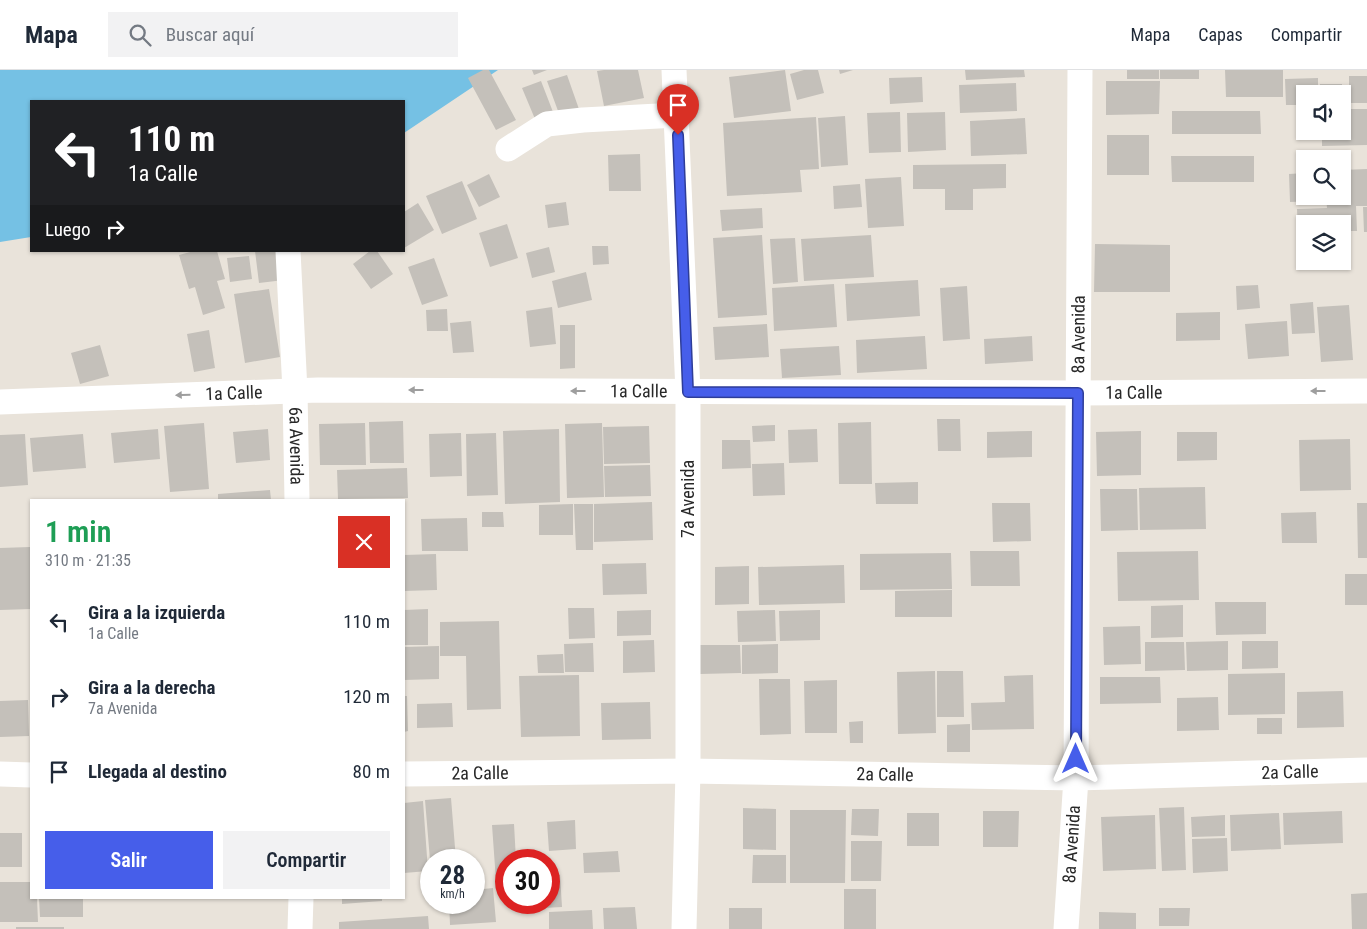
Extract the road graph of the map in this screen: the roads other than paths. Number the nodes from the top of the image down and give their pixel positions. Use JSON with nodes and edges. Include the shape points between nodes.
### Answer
{"nodes":[{"id":1,"x":674,"y":70,"type":"edge"},
{"id":2,"x":1080,"y":70,"type":"edge"},
{"id":3,"x":677,"y":116,"type":"junction"},
{"id":4,"x":508,"y":149,"type":"dead end"},
{"id":5,"x":288,"y":252,"type":"edge"},
{"id":6,"x":295,"y":391,"type":"junction"},
{"id":7,"x":1367,"y":391,"type":"edge"},
{"id":8,"x":688,"y":392,"type":"junction"},
{"id":9,"x":1078,"y":393,"type":"junction"},
{"id":10,"x":0,"y":402,"type":"edge"},
{"id":11,"x":297,"y":499,"type":"edge"},
{"id":12,"x":1367,"y":770,"type":"edge"},
{"id":13,"x":688,"y":771,"type":"junction"},
{"id":14,"x":0,"y":774,"type":"edge"},
{"id":15,"x":405,"y":774,"type":"edge"},
{"id":16,"x":30,"y":775,"type":"edge"},
{"id":17,"x":1076,"y":778,"type":"junction"},
{"id":18,"x":301,"y":899,"type":"edge"},
{"id":19,"x":300,"y":929,"type":"edge"},
{"id":20,"x":684,"y":929,"type":"edge"},
{"id":21,"x":1066,"y":929,"type":"edge"}],
"edges":[{"from":1,"to":3,"type":"street","name":"7a Avenida"},
{"from":2,"to":9,"type":"street","name":"8a Avenida"},
{"from":3,"to":4,"type":"street","via":[[547,124]]},
{"from":3,"to":8,"type":"street","name":"7a Avenida"},
{"from":5,"to":6,"type":"street","name":"6a Avenida"},
{"from":8,"to":6,"type":"street","name":"1a Calle","one_way":true},
{"from":6,"to":10,"type":"street","name":"1a Calle","one_way":true},
{"from":6,"to":11,"type":"street","name":"6a Avenida"},
{"from":7,"to":9,"type":"street","name":"1a Calle","one_way":true},
{"from":8,"to":9,"type":"street","name":"1a Calle"},
{"from":8,"to":13,"type":"street","name":"7a Avenida"},
{"from":9,"to":17,"type":"street","name":"8a Avenida"},
{"from":12,"to":17,"type":"street","name":"2a Calle"},
{"from":13,"to":15,"type":"street","name":"2a Calle"},
{"from":13,"to":17,"type":"street","name":"2a Calle"},
{"from":13,"to":20,"type":"street","name":"7a Avenida"},
{"from":14,"to":16,"type":"street"},
{"from":17,"to":21,"type":"street","name":"8a Avenida"},
{"from":18,"to":19,"type":"street"}]}
